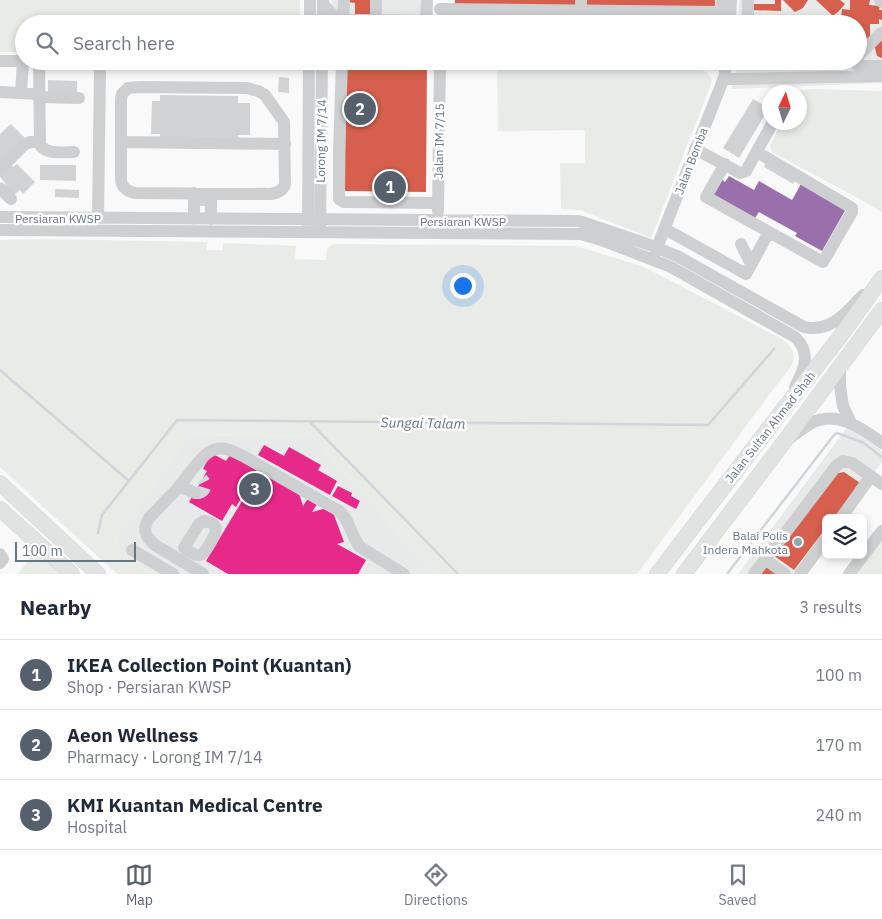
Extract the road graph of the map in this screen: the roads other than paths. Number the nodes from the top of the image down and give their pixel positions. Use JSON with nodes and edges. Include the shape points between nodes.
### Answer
{"nodes":[{"id":1,"x":310,"y":0,"type":"edge"},
{"id":2,"x":344,"y":0,"type":"edge"},
{"id":3,"x":376,"y":0,"type":"edge"},
{"id":4,"x":426,"y":0,"type":"edge"},
{"id":5,"x":730,"y":0,"type":"edge"},
{"id":6,"x":748,"y":0,"type":"edge"},
{"id":7,"x":581,"y":12,"type":"edge"},
{"id":8,"x":721,"y":12,"type":"edge"},
{"id":9,"x":440,"y":14,"type":"edge"},
{"id":10,"x":310,"y":15,"type":"edge"},
{"id":11,"x":341,"y":15,"type":"edge"},
{"id":12,"x":376,"y":15,"type":"edge"},
{"id":13,"x":426,"y":15,"type":"edge"},
{"id":14,"x":730,"y":15,"type":"edge"},
{"id":15,"x":748,"y":15,"type":"edge"},
{"id":16,"x":881,"y":33,"type":"dead end"},
{"id":17,"x":867,"y":47,"type":"edge"},
{"id":18,"x":0,"y":61,"type":"edge"},
{"id":19,"x":15,"y":61,"type":"edge"},
{"id":20,"x":867,"y":66,"type":"edge"},
{"id":21,"x":882,"y":66,"type":"edge"},
{"id":22,"x":23,"y":70,"type":"edge"},
{"id":23,"x":38,"y":70,"type":"edge"},
{"id":24,"x":100,"y":70,"type":"edge"},
{"id":25,"x":310,"y":70,"type":"edge"},
{"id":26,"x":322,"y":70,"type":"edge"},
{"id":27,"x":342,"y":70,"type":"edge"},
{"id":28,"x":440,"y":70,"type":"edge"},
{"id":29,"x":725,"y":70,"type":"edge"},
{"id":30,"x":882,"y":76,"type":"edge"},
{"id":31,"x":723,"y":79,"type":"junction"},
{"id":32,"x":0,"y":92,"type":"edge"},
{"id":33,"x":22,"y":93,"type":"junction"},
{"id":34,"x":39,"y":95,"type":"junction"},
{"id":35,"x":79,"y":98,"type":"dead end"},
{"id":36,"x":769,"y":130,"type":"edge"},
{"id":37,"x":39,"y":142,"type":"junction"},
{"id":38,"x":121,"y":142,"type":"junction"},
{"id":39,"x":285,"y":144,"type":"junction"},
{"id":40,"x":339,"y":147,"type":"junction"},
{"id":41,"x":696,"y":149,"type":"junction"},
{"id":42,"x":74,"y":152,"type":"dead end"},
{"id":43,"x":757,"y":152,"type":"junction"},
{"id":44,"x":321,"y":158,"type":"junction"},
{"id":45,"x":724,"y":164,"type":"junction"},
{"id":46,"x":0,"y":169,"type":"edge"},
{"id":47,"x":0,"y":188,"type":"edge"},
{"id":48,"x":194,"y":193,"type":"junction"},
{"id":49,"x":211,"y":194,"type":"junction"},
{"id":50,"x":11,"y":199,"type":"dead end"},
{"id":51,"x":438,"y":203,"type":"junction"},
{"id":52,"x":0,"y":217,"type":"edge"},
{"id":53,"x":194,"y":219,"type":"junction"},
{"id":54,"x":211,"y":219,"type":"junction"},
{"id":55,"x":432,"y":221,"type":"junction"},
{"id":56,"x":106,"y":222,"type":"junction"},
{"id":57,"x":314,"y":226,"type":"junction"},
{"id":58,"x":664,"y":229,"type":"junction"},
{"id":59,"x":0,"y":230,"type":"edge"},
{"id":60,"x":769,"y":232,"type":"junction"},
{"id":61,"x":426,"y":234,"type":"junction"},
{"id":62,"x":741,"y":244,"type":"dead end"},
{"id":63,"x":654,"y":254,"type":"junction"},
{"id":64,"x":752,"y":264,"type":"junction"},
{"id":65,"x":882,"y":277,"type":"edge"},
{"id":66,"x":864,"y":304,"type":"junction"},
{"id":67,"x":879,"y":314,"type":"edge"},
{"id":68,"x":839,"y":338,"type":"junction"},
{"id":69,"x":854,"y":349,"type":"junction"},
{"id":70,"x":840,"y":367,"type":"junction"},
{"id":71,"x":782,"y":411,"type":"junction"},
{"id":72,"x":851,"y":423,"type":"junction"},
{"id":73,"x":882,"y":429,"type":"edge"},
{"id":74,"x":870,"y":434,"type":"junction"},
{"id":75,"x":784,"y":442,"type":"junction"},
{"id":76,"x":882,"y":443,"type":"edge"},
{"id":77,"x":871,"y":476,"type":"junction"},
{"id":78,"x":0,"y":483,"type":"edge"},
{"id":79,"x":882,"y":484,"type":"edge"},
{"id":80,"x":179,"y":486,"type":"junction"},
{"id":81,"x":195,"y":492,"type":"dead end"},
{"id":82,"x":0,"y":509,"type":"edge"},
{"id":83,"x":844,"y":514,"type":"edge"},
{"id":84,"x":882,"y":530,"type":"edge"},
{"id":85,"x":822,"y":544,"type":"edge"},
{"id":86,"x":132,"y":550,"type":"dead end"},
{"id":87,"x":164,"y":551,"type":"junction"},
{"id":88,"x":0,"y":554,"type":"edge"},
{"id":89,"x":765,"y":560,"type":"junction"},
{"id":90,"x":0,"y":563,"type":"edge"},
{"id":91,"x":156,"y":564,"type":"junction"},
{"id":92,"x":397,"y":572,"type":"edge"},
{"id":93,"x":72,"y":574,"type":"edge"},
{"id":94,"x":98,"y":574,"type":"edge"},
{"id":95,"x":172,"y":574,"type":"edge"},
{"id":96,"x":203,"y":574,"type":"edge"},
{"id":97,"x":657,"y":574,"type":"edge"},
{"id":98,"x":684,"y":574,"type":"edge"},
{"id":99,"x":754,"y":574,"type":"edge"},
{"id":100,"x":785,"y":574,"type":"edge"},
{"id":101,"x":800,"y":574,"type":"edge"},
{"id":102,"x":849,"y":574,"type":"edge"}],
"edges":[{"from":1,"to":10,"type":"street"},
{"from":2,"to":11,"type":"street"},
{"from":3,"to":12,"type":"street"},
{"from":4,"to":13,"type":"street"},
{"from":5,"to":14,"type":"street"},
{"from":6,"to":15,"type":"street"},
{"from":7,"to":8,"type":"street"},
{"from":7,"to":9,"type":"street"},
{"from":16,"to":17,"type":"street"},
{"from":18,"to":19,"type":"street"},
{"from":20,"to":21,"type":"street"},
{"from":22,"to":33,"type":"street"},
{"from":23,"to":34,"type":"street"},
{"from":24,"to":56,"type":"street"},
{"from":25,"to":57,"type":"street","name":"Lorong IM 7/14"},
{"from":26,"to":44,"type":"street","name":"Lorong IM 7/14"},
{"from":27,"to":40,"type":"street"},
{"from":28,"to":51,"type":"street","name":"Jalan IM 7/15"},
{"from":29,"to":31,"type":"street","name":"Jalan Bomba"},
{"from":30,"to":31,"type":"street"},
{"from":31,"to":41,"type":"street","name":"Jalan Bomba"},
{"from":32,"to":33,"type":"street"},
{"from":33,"to":34,"type":"street"},
{"from":34,"to":35,"type":"street"},
{"from":34,"to":37,"type":"street"},
{"from":36,"to":43,"type":"street"},
{"from":37,"to":42,"type":"street","via":[[47,151]]},
{"from":37,"to":46,"type":"street","via":[[24,145]]},
{"from":38,"to":39,"type":"street"},
{"from":38,"to":39,"type":"street","via":[[121,99],[125,90],[179,87],[258,91],[284,122]]},
{"from":38,"to":48,"type":"street","via":[[124,188],[135,192]]},
{"from":39,"to":49,"type":"street","via":[[285,184],[282,191],[271,194]]},
{"from":40,"to":44,"type":"street"},
{"from":40,"to":51,"type":"street","via":[[340,200]]},
{"from":41,"to":45,"type":"street"},
{"from":41,"to":58,"type":"street","name":"Jalan Bomba"},
{"from":43,"to":45,"type":"street","via":[[746,172],[740,173]]},
{"from":43,"to":60,"type":"street","via":[[852,208],[823,262]]},
{"from":44,"to":57,"type":"street","name":"Lorong IM 7/14"},
{"from":45,"to":60,"type":"street","via":[[706,197]]},
{"from":47,"to":50,"type":"street"},
{"from":48,"to":49,"type":"street"},
{"from":48,"to":53,"type":"street"},
{"from":49,"to":54,"type":"street"},
{"from":51,"to":55,"type":"street","name":"Jalan IM 7/15"},
{"from":52,"to":56,"type":"street","name":"Persiaran KWSP"},
{"from":53,"to":54,"type":"street","name":"Persiaran KWSP"},
{"from":53,"to":56,"type":"street","name":"Persiaran KWSP"},
{"from":54,"to":57,"type":"street","name":"Persiaran KWSP"},
{"from":55,"to":57,"type":"street","name":"Persiaran KWSP"},
{"from":55,"to":61,"type":"street","name":"Jalan IM 7/15"},
{"from":55,"to":63,"type":"street","name":"Persiaran KWSP","via":[[582,222]]},
{"from":56,"to":57,"type":"street","name":"Persiaran KWSP"},
{"from":56,"to":59,"type":"street","name":"Persiaran KWSP"},
{"from":57,"to":61,"type":"street","name":"Persiaran KWSP"},
{"from":58,"to":63,"type":"street","name":"Jalan Bomba"},
{"from":58,"to":64,"type":"street","via":[[746,274]]},
{"from":60,"to":64,"type":"street"},
{"from":61,"to":63,"type":"street","name":"Persiaran KWSP","via":[[581,234]]},
{"from":62,"to":64,"type":"street"},
{"from":63,"to":65,"type":"street","name":"Persiaran KWSP","via":[[682,259],[809,328],[826,326],[838,320]]},
{"from":63,"to":71,"type":"street","name":"Persiaran KWSP","via":[[799,341],[805,354],[804,367]]},
{"from":65,"to":66,"type":"main road","name":"Jalan Sultan Ahmad Shah"},
{"from":66,"to":67,"type":"main road","via":[[862,313],[865,318]]},
{"from":66,"to":68,"type":"main road","name":"Jalan Sultan Ahmad Shah"},
{"from":67,"to":69,"type":"main road","name":"Jalan Sultan Ahmad Shah"},
{"from":68,"to":69,"type":"main road","via":[[853,340]]},
{"from":68,"to":71,"type":"main road","name":"Jalan Sultan Ahmad Shah"},
{"from":69,"to":70,"type":"main road","name":"Jalan Sultan Ahmad Shah"},
{"from":70,"to":72,"type":"street","via":[[843,406]]},
{"from":70,"to":75,"type":"main road","name":"Jalan Sultan Ahmad Shah"},
{"from":71,"to":97,"type":"main road","name":"Jalan Sultan Ahmad Shah"},
{"from":72,"to":74,"type":"street"},
{"from":72,"to":75,"type":"street","via":[[823,419],[811,423]]},
{"from":73,"to":74,"type":"street"},
{"from":74,"to":76,"type":"street"},
{"from":75,"to":98,"type":"main road","name":"Jalan Sultan Ahmad Shah"},
{"from":77,"to":79,"type":"street"},
{"from":77,"to":83,"type":"street"},
{"from":77,"to":89,"type":"street","via":[[852,463],[843,461],[837,465]]},
{"from":78,"to":94,"type":"main road"},
{"from":80,"to":81,"type":"street"},
{"from":80,"to":87,"type":"street","via":[[145,524],[149,540]]},
{"from":80,"to":92,"type":"street","via":[[197,475],[208,452],[223,448],[235,451],[339,511],[344,515],[356,543]]},
{"from":82,"to":93,"type":"main road"},
{"from":84,"to":102,"type":"street"},
{"from":85,"to":101,"type":"street"},
{"from":86,"to":91,"type":"street"},
{"from":87,"to":91,"type":"street"},
{"from":87,"to":96,"type":"street","via":[[181,553]]},
{"from":88,"to":90,"type":"street","via":[[3,559]]},
{"from":89,"to":99,"type":"street"},
{"from":89,"to":100,"type":"street"},
{"from":91,"to":95,"type":"street"}]}
